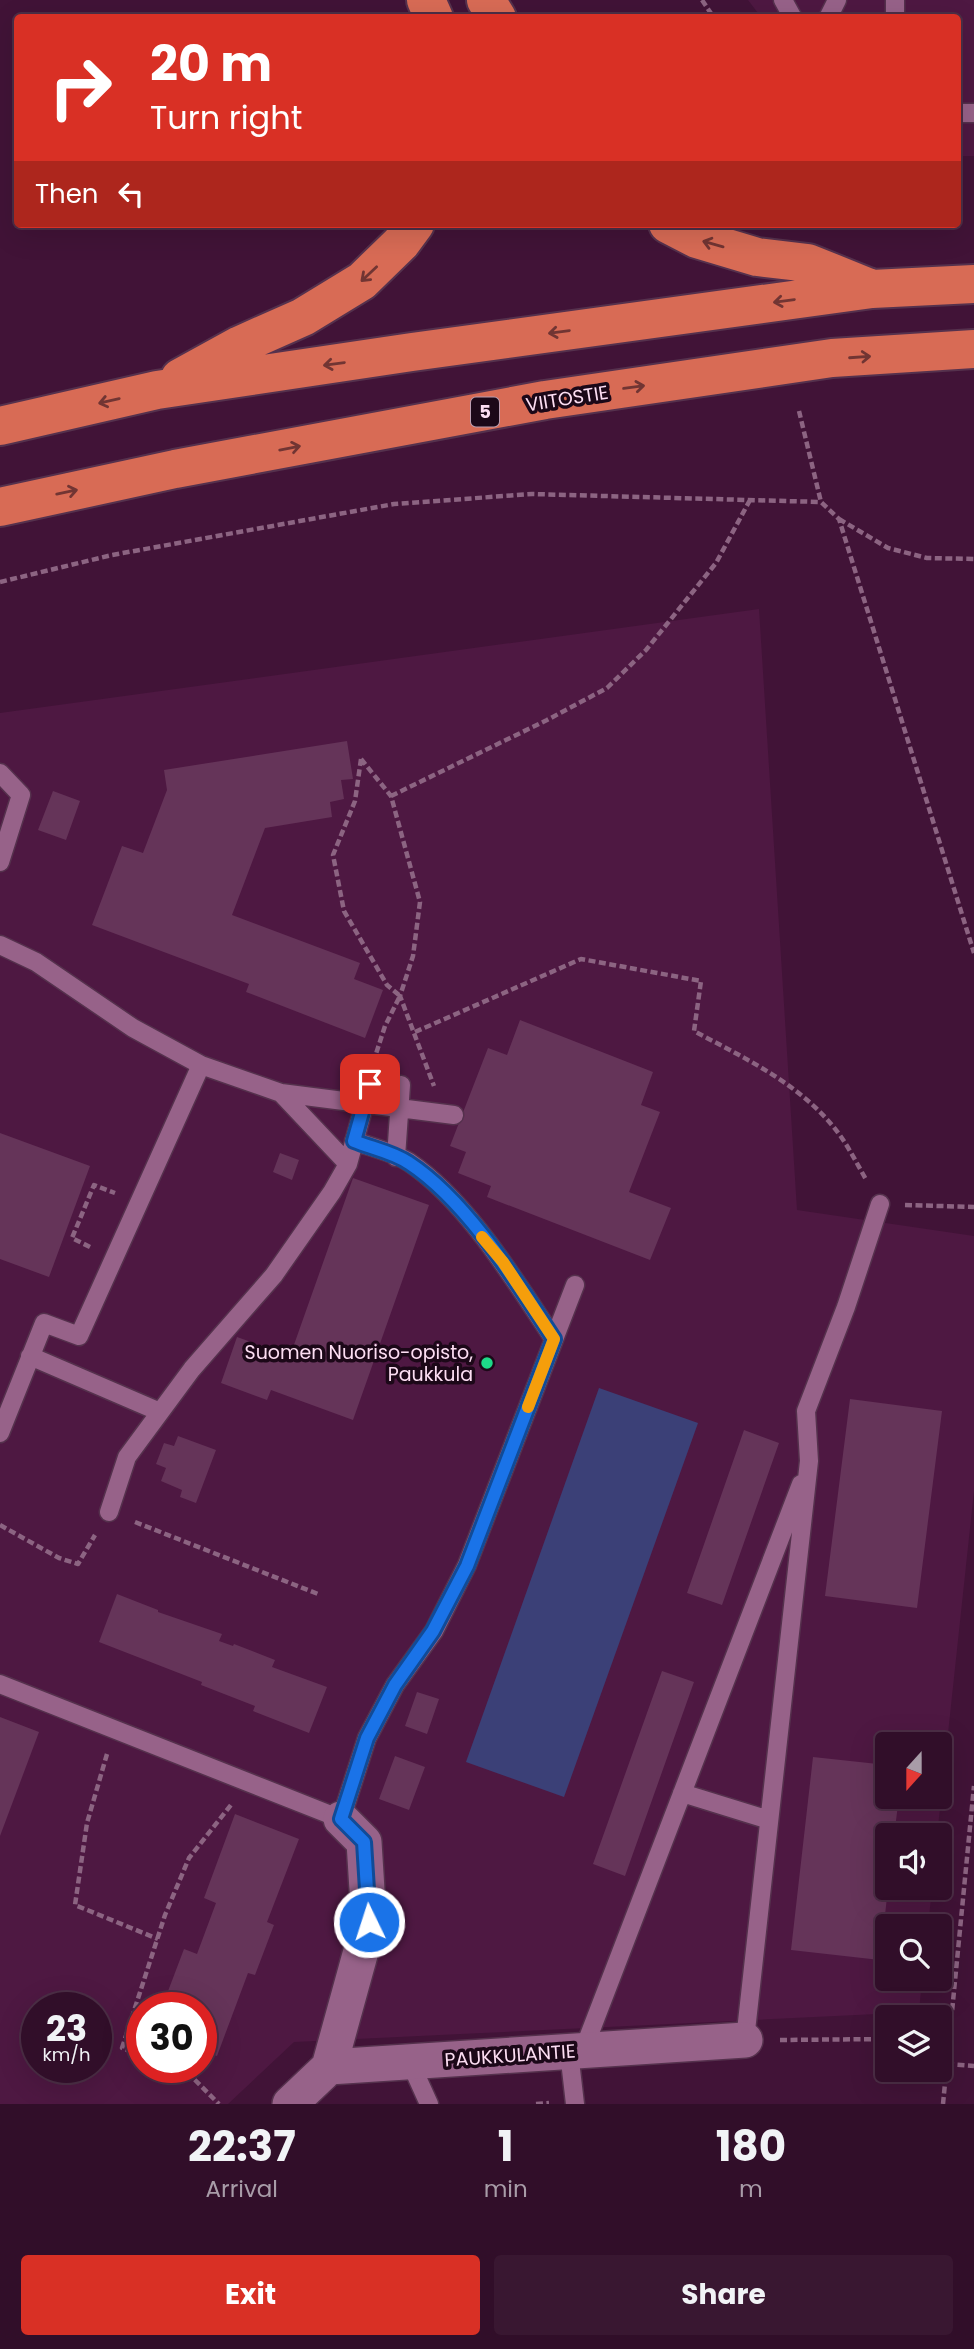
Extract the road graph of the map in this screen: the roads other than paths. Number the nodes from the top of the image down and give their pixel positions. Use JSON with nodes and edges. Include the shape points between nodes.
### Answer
{"nodes":[{"id":1,"x":412,"y":228,"type":"edge"},
{"id":2,"x":675,"y":228,"type":"edge"},
{"id":3,"x":974,"y":284,"type":"edge"},
{"id":4,"x":872,"y":289,"type":"junction"},
{"id":5,"x":974,"y":349,"type":"edge"},
{"id":6,"x":157,"y":390,"type":"junction"},
{"id":7,"x":0,"y":426,"type":"edge"},
{"id":8,"x":0,"y":507,"type":"edge"},
{"id":9,"x":0,"y":773,"type":"edge"},
{"id":10,"x":0,"y":862,"type":"edge"},
{"id":11,"x":0,"y":945,"type":"edge"},
{"id":12,"x":201,"y":1065,"type":"junction"},
{"id":13,"x":370,"y":1084,"type":"road end"},
{"id":14,"x":401,"y":1085,"type":"road end"},
{"id":15,"x":281,"y":1093,"type":"junction"},
{"id":16,"x":364,"y":1104,"type":"junction"},
{"id":17,"x":399,"y":1108,"type":"junction"},
{"id":18,"x":454,"y":1115,"type":"dead end"},
{"id":19,"x":354,"y":1141,"type":"junction"},
{"id":20,"x":396,"y":1157,"type":"junction"},
{"id":21,"x":348,"y":1164,"type":"junction"},
{"id":22,"x":880,"y":1203,"type":"road end"},
{"id":23,"x":575,"y":1285,"type":"dead end"},
{"id":24,"x":554,"y":1339,"type":"junction"},
{"id":25,"x":30,"y":1356,"type":"junction"},
{"id":26,"x":160,"y":1412,"type":"junction"},
{"id":27,"x":0,"y":1433,"type":"edge"},
{"id":28,"x":809,"y":1461,"type":"junction"},
{"id":29,"x":109,"y":1512,"type":"road end"},
{"id":30,"x":0,"y":1684,"type":"edge"},
{"id":31,"x":682,"y":1793,"type":"junction"},
{"id":32,"x":341,"y":1819,"type":"junction"},
{"id":33,"x":769,"y":1820,"type":"junction"},
{"id":34,"x":745,"y":2040,"type":"joint"},
{"id":35,"x":576,"y":2051,"type":"junction"},
{"id":36,"x":410,"y":2062,"type":"junction"},
{"id":37,"x":329,"y":2067,"type":"junction"},
{"id":38,"x":290,"y":2104,"type":"edge"},
{"id":39,"x":429,"y":2104,"type":"edge"},
{"id":40,"x":575,"y":2104,"type":"edge"}],
"edges":[{"from":1,"to":6,"type":"highway","one_way":true,"via":[[362,281],[303,317]]},
{"from":4,"to":2,"type":"highway","one_way":true,"via":[[808,263],[757,257]]},
{"from":3,"to":4,"type":"highway"},
{"from":4,"to":6,"type":"highway","one_way":true},
{"from":8,"to":5,"type":"highway","name":"VIITOSTIE","number":"5","one_way":true,"via":[[175,469],[545,400],[832,358]]},
{"from":6,"to":7,"type":"highway","one_way":true},
{"from":9,"to":10,"type":"lane","via":[[21,795]]},
{"from":11,"to":12,"type":"lane","via":[[36,962],[133,1028]]},
{"from":12,"to":15,"type":"lane"},
{"from":12,"to":25,"type":"lane","via":[[79,1336],[44,1323]]},
{"from":13,"to":16,"type":"lane"},
{"from":14,"to":17,"type":"lane"},
{"from":15,"to":16,"type":"lane"},
{"from":15,"to":21,"type":"lane"},
{"from":16,"to":17,"type":"lane"},
{"from":16,"to":19,"type":"lane"},
{"from":17,"to":18,"type":"lane"},
{"from":17,"to":20,"type":"lane"},
{"from":19,"to":20,"type":"lane"},
{"from":19,"to":21,"type":"lane"},
{"from":20,"to":24,"type":"lane","via":[[447,1193],[503,1262]]},
{"from":21,"to":26,"type":"lane","via":[[274,1275]]},
{"from":22,"to":28,"type":"lane","via":[[806,1411]]},
{"from":23,"to":24,"type":"lane"},
{"from":24,"to":32,"type":"lane","via":[[467,1566],[367,1738]]},
{"from":25,"to":26,"type":"lane"},
{"from":25,"to":27,"type":"lane"},
{"from":26,"to":29,"type":"lane","via":[[127,1457]]},
{"from":28,"to":31,"type":"lane"},
{"from":28,"to":33,"type":"lane"},
{"from":30,"to":32,"type":"lane"},
{"from":31,"to":33,"type":"lane"},
{"from":31,"to":35,"type":"lane"},
{"from":32,"to":37,"type":"street","via":[[364,1842],[369,1922]]},
{"from":33,"to":34,"type":"lane"},
{"from":34,"to":35,"type":"street","name":"PAUKKULANTIE"},
{"from":35,"to":36,"type":"street","name":"PAUKKULANTIE"},
{"from":35,"to":40,"type":"lane"},
{"from":36,"to":37,"type":"street","name":"PAUKKULANTIE"},
{"from":36,"to":39,"type":"lane"},
{"from":37,"to":38,"type":"street"}]}
